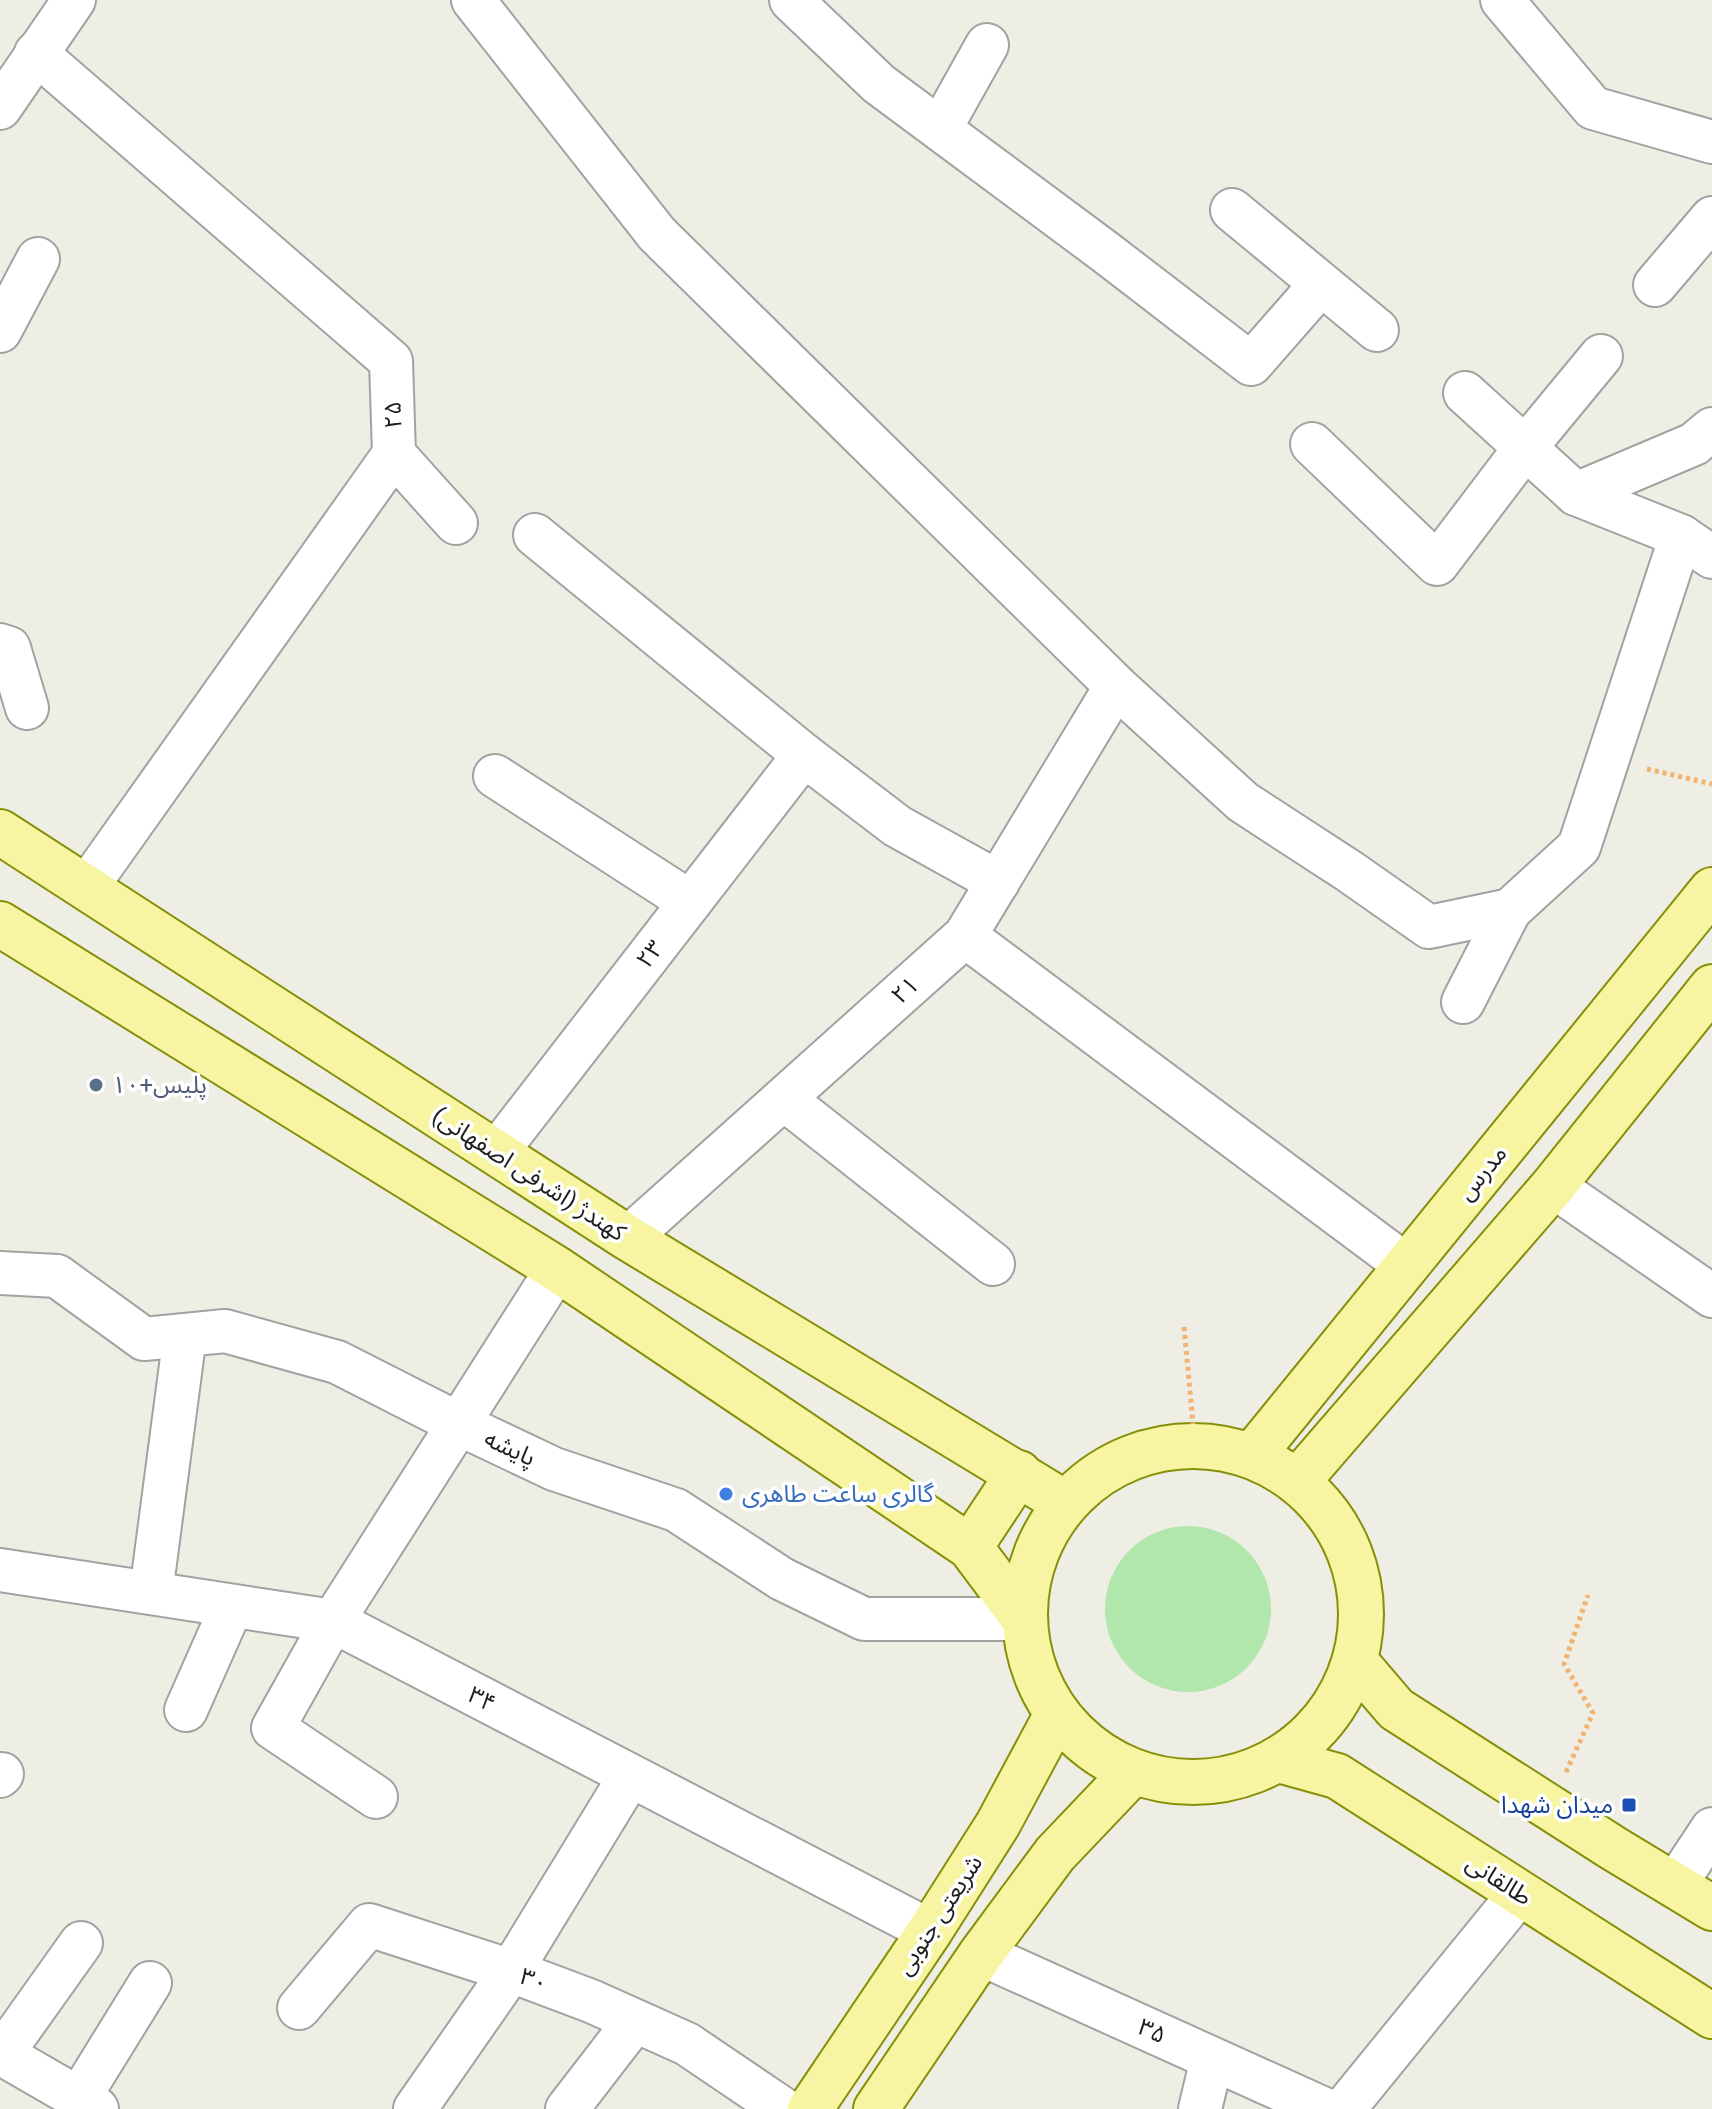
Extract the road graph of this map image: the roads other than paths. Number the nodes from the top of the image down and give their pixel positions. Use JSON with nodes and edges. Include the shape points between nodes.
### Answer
{"nodes":[{"id":1,"x":473,"y":0,"type":"edge"},
{"id":2,"x":791,"y":0,"type":"edge"},
{"id":3,"x":1502,"y":0,"type":"edge"},
{"id":4,"x":62,"y":3,"type":"edge"},
{"id":5,"x":987,"y":45,"type":"dead end"},
{"id":6,"x":36,"y":53,"type":"junction"},
{"id":7,"x":0,"y":108,"type":"edge"},
{"id":8,"x":940,"y":129,"type":"junction"},
{"id":9,"x":1712,"y":142,"type":"edge"},
{"id":10,"x":1232,"y":210,"type":"dead end"},
{"id":11,"x":1712,"y":218,"type":"edge"},
{"id":12,"x":38,"y":259,"type":"dead end"},
{"id":13,"x":1321,"y":284,"type":"junction"},
{"id":14,"x":1655,"y":285,"type":"dead end"},
{"id":15,"x":1,"y":327,"type":"edge"},
{"id":16,"x":1377,"y":330,"type":"dead end"},
{"id":17,"x":1601,"y":356,"type":"dead end"},
{"id":18,"x":1465,"y":393,"type":"dead end"},
{"id":19,"x":1712,"y":429,"type":"edge"},
{"id":20,"x":1312,"y":444,"type":"dead end"},
{"id":21,"x":1525,"y":448,"type":"junction"},
{"id":22,"x":394,"y":454,"type":"junction"},
{"id":23,"x":1576,"y":494,"type":"junction"},
{"id":24,"x":456,"y":523,"type":"dead end"},
{"id":25,"x":535,"y":535,"type":"dead end"},
{"id":26,"x":1696,"y":547,"type":"edge"},
{"id":27,"x":0,"y":645,"type":"edge"},
{"id":28,"x":1116,"y":686,"type":"junction"},
{"id":29,"x":27,"y":708,"type":"dead end"},
{"id":30,"x":804,"y":755,"type":"junction"},
{"id":31,"x":495,"y":776,"type":"dead end"},
{"id":32,"x":0,"y":832,"type":"edge"},
{"id":33,"x":998,"y":882,"type":"junction"},
{"id":34,"x":86,"y":888,"type":"junction"},
{"id":35,"x":1712,"y":890,"type":"edge"},
{"id":36,"x":690,"y":902,"type":"junction"},
{"id":37,"x":1510,"y":910,"type":"junction"},
{"id":38,"x":0,"y":924,"type":"edge"},
{"id":39,"x":965,"y":936,"type":"junction"},
{"id":40,"x":1710,"y":992,"type":"edge"},
{"id":41,"x":1463,"y":1002,"type":"dead end"},
{"id":42,"x":784,"y":1099,"type":"junction"},
{"id":43,"x":496,"y":1153,"type":"junction"},
{"id":44,"x":1553,"y":1186,"type":"junction"},
{"id":45,"x":628,"y":1238,"type":"junction"},
{"id":46,"x":993,"y":1264,"type":"dead end"},
{"id":47,"x":1407,"y":1266,"type":"junction"},
{"id":48,"x":557,"y":1269,"type":"junction"},
{"id":49,"x":0,"y":1273,"type":"edge"},
{"id":50,"x":1712,"y":1296,"type":"edge"},
{"id":51,"x":185,"y":1335,"type":"junction"},
{"id":52,"x":459,"y":1424,"type":"junction"},
{"id":53,"x":1252,"y":1456,"type":"junction"},
{"id":54,"x":1019,"y":1473,"type":"junction"},
{"id":55,"x":1297,"y":1482,"type":"junction"},
{"id":56,"x":1065,"y":1503,"type":"junction"},
{"id":57,"x":970,"y":1547,"type":"junction"},
{"id":58,"x":0,"y":1570,"type":"edge"},
{"id":59,"x":151,"y":1593,"type":"junction"},
{"id":60,"x":232,"y":1606,"type":"junction"},
{"id":61,"x":1024,"y":1619,"type":"junction"},
{"id":62,"x":333,"y":1621,"type":"junction"},
{"id":63,"x":1355,"y":1661,"type":"junction"},
{"id":64,"x":186,"y":1710,"type":"dead end"},
{"id":65,"x":1057,"y":1714,"type":"junction"},
{"id":66,"x":1279,"y":1760,"type":"junction"},
{"id":67,"x":1133,"y":1772,"type":"junction"},
{"id":68,"x":630,"y":1776,"type":"junction"},
{"id":69,"x":376,"y":1797,"type":"dead end"},
{"id":70,"x":1712,"y":1829,"type":"edge"},
{"id":71,"x":1675,"y":1885,"type":"junction"},
{"id":72,"x":1520,"y":1893,"type":"junction"},
{"id":73,"x":1712,"y":1908,"type":"edge"},
{"id":74,"x":930,"y":1931,"type":"junction"},
{"id":75,"x":81,"y":1943,"type":"dead end"},
{"id":76,"x":981,"y":1954,"type":"junction"},
{"id":77,"x":511,"y":1971,"type":"junction"},
{"id":78,"x":150,"y":1983,"type":"dead end"},
{"id":79,"x":299,"y":2008,"type":"dead end"},
{"id":80,"x":1712,"y":2016,"type":"edge"},
{"id":81,"x":635,"y":2021,"type":"junction"},
{"id":82,"x":1,"y":2054,"type":"edge"},
{"id":83,"x":1212,"y":2059,"type":"junction"},
{"id":84,"x":88,"y":2104,"type":"edge"},
{"id":85,"x":415,"y":2109,"type":"edge"},
{"id":86,"x":567,"y":2109,"type":"edge"},
{"id":87,"x":783,"y":2109,"type":"edge"},
{"id":88,"x":810,"y":2109,"type":"edge"},
{"id":89,"x":876,"y":2109,"type":"edge"},
{"id":90,"x":1200,"y":2109,"type":"edge"},
{"id":91,"x":1324,"y":2109,"type":"edge"},
{"id":92,"x":1344,"y":2109,"type":"edge"}],
"edges":[{"from":1,"to":28,"type":"street","via":[[657,234]]},
{"from":2,"to":8,"type":"street","via":[[879,84]]},
{"from":3,"to":9,"type":"street","via":[[1593,108]]},
{"from":4,"to":6,"type":"street"},
{"from":5,"to":8,"type":"street"},
{"from":6,"to":7,"type":"street"},
{"from":6,"to":22,"type":"street","name":"۲۵","via":[[391,361]]},
{"from":8,"to":13,"type":"street","via":[[1251,364]]},
{"from":10,"to":13,"type":"street"},
{"from":11,"to":14,"type":"street"},
{"from":12,"to":15,"type":"street"},
{"from":13,"to":16,"type":"street"},
{"from":17,"to":21,"type":"street"},
{"from":18,"to":21,"type":"street"},
{"from":19,"to":23,"type":"street","via":[[1694,444]]},
{"from":20,"to":21,"type":"street","via":[[1437,564]]},
{"from":21,"to":23,"type":"street"},
{"from":22,"to":24,"type":"street"},
{"from":22,"to":34,"type":"street","name":"۲۵"},
{"from":23,"to":26,"type":"street"},
{"from":25,"to":30,"type":"street"},
{"from":26,"to":37,"type":"street","via":[[1607,760],[1579,847]]},
{"from":27,"to":29,"type":"street","via":[[9,648]]},
{"from":28,"to":33,"type":"street","name":"۲۱"},
{"from":28,"to":37,"type":"street","via":[[1243,802],[1429,927]]},
{"from":30,"to":33,"type":"street","via":[[897,826]]},
{"from":30,"to":36,"type":"street","name":"۲۳"},
{"from":31,"to":36,"type":"street"},
{"from":32,"to":34,"type":"main road","name":"کهندژ (اشرفی اصفهانی)"},
{"from":33,"to":39,"type":"street","name":"۲۱"},
{"from":34,"to":43,"type":"main road","name":"کهندژ (اشرفی اصفهانی)"},
{"from":35,"to":47,"type":"main road","name":"مدرس"},
{"from":36,"to":43,"type":"street","name":"۲۳"},
{"from":37,"to":41,"type":"street"},
{"from":38,"to":48,"type":"main road"},
{"from":39,"to":42,"type":"street","name":"۲۱"},
{"from":39,"to":47,"type":"street"},
{"from":40,"to":44,"type":"main road"},
{"from":42,"to":45,"type":"street","name":"۲۱"},
{"from":42,"to":46,"type":"street"},
{"from":43,"to":45,"type":"main road","name":"کهندژ (اشرفی اصفهانی)"},
{"from":44,"to":50,"type":"street"},
{"from":44,"to":55,"type":"main road"},
{"from":45,"to":54,"type":"main road","name":"کهندژ (اشرفی اصفهانی)"},
{"from":47,"to":53,"type":"main road","name":"مدرس"},
{"from":48,"to":52,"type":"street"},
{"from":48,"to":57,"type":"main road"},
{"from":49,"to":51,"type":"street","name":"پایشه","via":[[57,1276],[144,1339]]},
{"from":51,"to":52,"type":"street","name":"پایشه","via":[[225,1331],[337,1362]]},
{"from":51,"to":59,"type":"street"},
{"from":52,"to":61,"type":"street","name":"پایشه","via":[[554,1469],[676,1510],[782,1579],[864,1619]]},
{"from":52,"to":62,"type":"street"},
{"from":53,"to":55,"type":"main road"},
{"from":53,"to":56,"type":"main road","via":[[1195,1445],[1147,1451],[1102,1471]]},
{"from":54,"to":56,"type":"main road","name":"کهندژ (اشرفی اصفهانی)"},
{"from":54,"to":57,"type":"main road"},
{"from":55,"to":63,"type":"main road","via":[[1331,1518],[1353,1562],[1361,1611]]},
{"from":56,"to":61,"type":"main road","via":[[1042,1538],[1028,1577]]},
{"from":57,"to":61,"type":"main road"},
{"from":58,"to":59,"type":"street","name":"۳۴"},
{"from":59,"to":60,"type":"street","name":"۳۴"},
{"from":60,"to":62,"type":"street","name":"۳۴"},
{"from":60,"to":64,"type":"street"},
{"from":61,"to":65,"type":"main road","via":[[1033,1669]]},
{"from":62,"to":68,"type":"street","name":"۳۴"},
{"from":62,"to":69,"type":"street","via":[[273,1728]]},
{"from":63,"to":66,"type":"main road","via":[[1338,1700],[1313,1733]]},
{"from":63,"to":71,"type":"main road","via":[[1396,1709]]},
{"from":65,"to":67,"type":"main road","via":[[1091,1748]]},
{"from":65,"to":74,"type":"main road","name":"شریعتی جنوبی","via":[[998,1824]]},
{"from":66,"to":67,"type":"main road","via":[[1233,1779],[1182,1783]]},
{"from":66,"to":72,"type":"main road","name":"طالقانی","via":[[1337,1776]]},
{"from":67,"to":76,"type":"main road","via":[[1055,1854]]},
{"from":68,"to":74,"type":"street","name":"۳۴"},
{"from":68,"to":77,"type":"street"},
{"from":70,"to":71,"type":"street"},
{"from":71,"to":73,"type":"main road"},
{"from":72,"to":80,"type":"main road","name":"طالقانی"},
{"from":72,"to":92,"type":"street"},
{"from":74,"to":88,"type":"main road","name":"شریعتی جنوبی"},
{"from":75,"to":82,"type":"street"},
{"from":76,"to":83,"type":"street","name":"۳۵"},
{"from":76,"to":89,"type":"main road"},
{"from":77,"to":79,"type":"street","name":"۳۰","via":[[369,1925]]},
{"from":77,"to":81,"type":"street","name":"۳۰"},
{"from":77,"to":85,"type":"street"},
{"from":78,"to":84,"type":"street"},
{"from":81,"to":86,"type":"street"},
{"from":81,"to":87,"type":"street","name":"۳۰","via":[[687,2044]]},
{"from":82,"to":84,"type":"street"},
{"from":83,"to":90,"type":"street"},
{"from":83,"to":91,"type":"street","name":"۳۵"}]}
